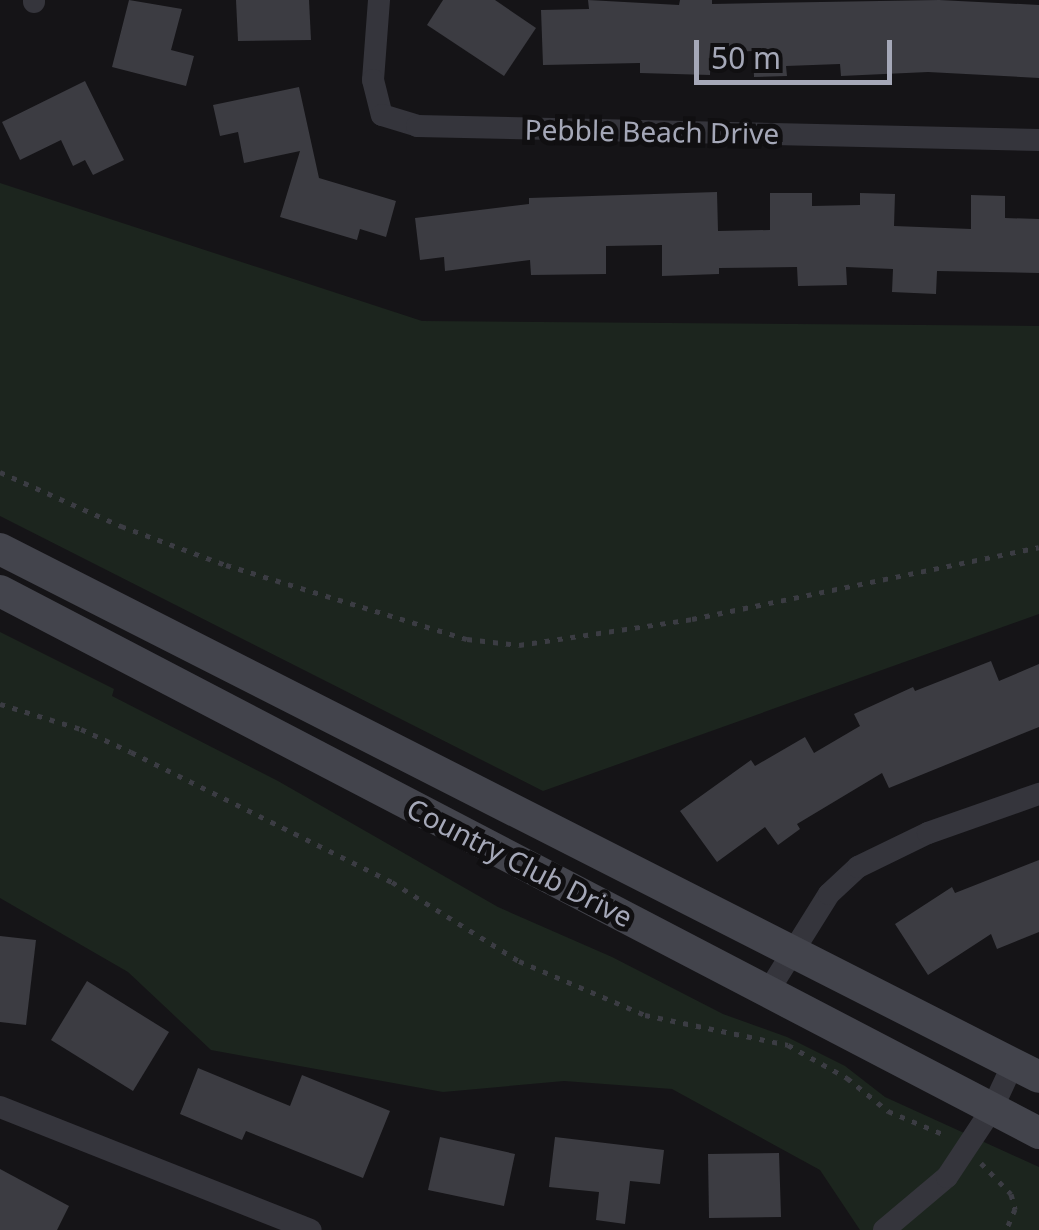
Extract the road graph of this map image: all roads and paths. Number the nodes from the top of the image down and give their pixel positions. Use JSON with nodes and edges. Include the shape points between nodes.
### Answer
{"nodes":[{"id":1,"x":378,"y":0,"type":"edge"},
{"id":2,"x":1039,"y":140,"type":"edge"},
{"id":3,"x":0,"y":472,"type":"edge"},
{"id":4,"x":1039,"y":547,"type":"edge"},
{"id":5,"x":0,"y":549,"type":"edge"},
{"id":6,"x":0,"y":592,"type":"edge"},
{"id":7,"x":0,"y":704,"type":"edge"},
{"id":8,"x":1039,"y":794,"type":"edge"},
{"id":9,"x":792,"y":949,"type":"junction"},
{"id":10,"x":769,"y":990,"type":"junction"},
{"id":11,"x":1026,"y":1071,"type":"edge"},
{"id":12,"x":0,"y":1107,"type":"edge"},
{"id":13,"x":992,"y":1109,"type":"junction"},
{"id":14,"x":1039,"y":1133,"type":"edge"},
{"id":15,"x":966,"y":1151,"type":"junction"},
{"id":16,"x":310,"y":1230,"type":"edge"},
{"id":17,"x":884,"y":1230,"type":"edge"},
{"id":18,"x":1006,"y":1230,"type":"edge"}],
"edges":[{"from":1,"to":2,"type":"street","name":"Pebble Beach Drive","via":[[374,80],[382,114],[417,126]]},
{"from":3,"to":4,"type":"path","via":[[226,565],[450,634],[519,645],[692,619]]},
{"from":5,"to":9,"type":"main road","name":"Country Club Drive"},
{"from":6,"to":10,"type":"main road","name":"Country Club Drive"},
{"from":7,"to":15,"type":"path","via":[[131,752],[392,882],[519,960],[605,998],[671,1022],[788,1045],[847,1078],[888,1112],[936,1130]]},
{"from":8,"to":9,"type":"street","via":[[858,866],[829,894]]},
{"from":9,"to":10,"type":"street"},
{"from":9,"to":11,"type":"main road","name":"Country Club Drive"},
{"from":10,"to":13,"type":"main road","name":"Country Club Drive"},
{"from":11,"to":13,"type":"street"},
{"from":12,"to":16,"type":"street"},
{"from":13,"to":14,"type":"main road","name":"Country Club Drive"},
{"from":13,"to":15,"type":"street"},
{"from":15,"to":17,"type":"street","via":[[947,1177]]},
{"from":15,"to":18,"type":"path","via":[[1011,1194],[1015,1209]]}]}
